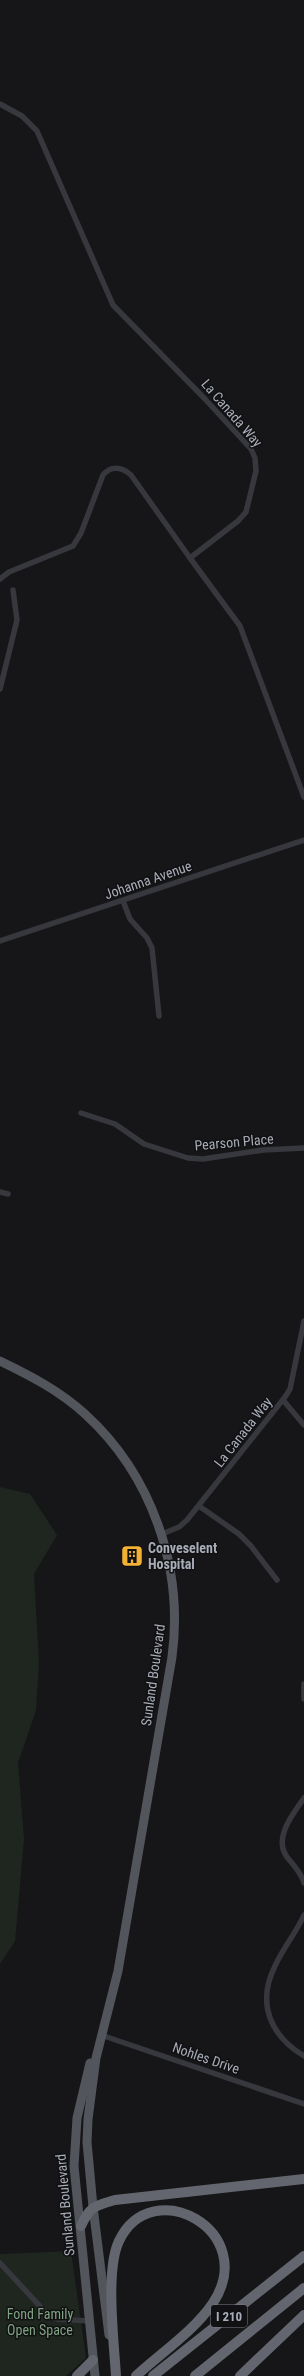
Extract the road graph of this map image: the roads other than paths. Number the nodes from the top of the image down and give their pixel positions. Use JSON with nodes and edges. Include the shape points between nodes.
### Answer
{"nodes":[{"id":1,"x":0,"y":104,"type":"edge"},
{"id":2,"x":190,"y":558,"type":"junction"},
{"id":3,"x":0,"y":579,"type":"edge"},
{"id":4,"x":13,"y":590,"type":"dead end"},
{"id":5,"x":0,"y":689,"type":"edge"},
{"id":6,"x":304,"y":797,"type":"edge"},
{"id":7,"x":304,"y":840,"type":"edge"},
{"id":8,"x":123,"y":901,"type":"junction"},
{"id":9,"x":0,"y":941,"type":"edge"},
{"id":10,"x":159,"y":1016,"type":"dead end"},
{"id":11,"x":81,"y":1113,"type":"dead end"},
{"id":12,"x":304,"y":1148,"type":"edge"},
{"id":13,"x":0,"y":1192,"type":"edge"},
{"id":14,"x":8,"y":1194,"type":"dead end"},
{"id":15,"x":304,"y":1321,"type":"edge"},
{"id":16,"x":0,"y":1361,"type":"edge"},
{"id":17,"x":283,"y":1400,"type":"junction"},
{"id":18,"x":304,"y":1424,"type":"edge"},
{"id":19,"x":199,"y":1506,"type":"junction"},
{"id":20,"x":162,"y":1534,"type":"junction"},
{"id":21,"x":277,"y":1580,"type":"dead end"},
{"id":22,"x":304,"y":1684,"type":"edge"},
{"id":23,"x":304,"y":1699,"type":"edge"},
{"id":24,"x":304,"y":1798,"type":"edge"},
{"id":25,"x":304,"y":1883,"type":"edge"},
{"id":26,"x":304,"y":1915,"type":"edge"},
{"id":27,"x":101,"y":2035,"type":"junction"},
{"id":28,"x":304,"y":2056,"type":"edge"},
{"id":29,"x":304,"y":2104,"type":"edge"},
{"id":30,"x":304,"y":2179,"type":"edge"},
{"id":31,"x":93,"y":2207,"type":"junction"},
{"id":32,"x":80,"y":2226,"type":"junction"},
{"id":33,"x":304,"y":2256,"type":"edge"},
{"id":34,"x":0,"y":2264,"type":"edge"},
{"id":35,"x":304,"y":2288,"type":"edge"},
{"id":36,"x":304,"y":2315,"type":"edge"},
{"id":37,"x":89,"y":2320,"type":"junction"},
{"id":38,"x":94,"y":2360,"type":"junction"},
{"id":39,"x":76,"y":2376,"type":"edge"},
{"id":40,"x":95,"y":2376,"type":"edge"},
{"id":41,"x":115,"y":2376,"type":"edge"},
{"id":42,"x":137,"y":2376,"type":"edge"},
{"id":43,"x":153,"y":2376,"type":"edge"},
{"id":44,"x":195,"y":2376,"type":"edge"},
{"id":45,"x":240,"y":2376,"type":"edge"}],
"edges":[{"from":1,"to":2,"type":"street","name":"La Canada Way","via":[[22,116],[37,131],[113,305],[251,448],[256,471],[246,512]]},
{"from":2,"to":3,"type":"street","via":[[131,475],[117,468],[103,475],[81,533],[73,546],[9,572]]},
{"from":2,"to":6,"type":"street","via":[[240,626]]},
{"from":4,"to":5,"type":"street","via":[[17,620]]},
{"from":7,"to":8,"type":"street","name":"Johanna Avenue"},
{"from":8,"to":9,"type":"street","name":"Johanna Avenue"},
{"from":8,"to":10,"type":"street","via":[[130,919],[147,938],[152,948]]},
{"from":11,"to":12,"type":"street","name":"Pearson Place","via":[[115,1124],[144,1144],[188,1158],[203,1159],[263,1150]]},
{"from":13,"to":14,"type":"street"},
{"from":15,"to":17,"type":"street","name":"La Canada Way","via":[[290,1390]]},
{"from":16,"to":20,"type":"main road","name":"Sunland Boulevard","via":[[52,1389],[102,1431],[135,1476]]},
{"from":17,"to":18,"type":"street"},
{"from":17,"to":19,"type":"street","name":"La Canada Way"},
{"from":19,"to":20,"type":"street","name":"La Canada Way","via":[[179,1527]]},
{"from":19,"to":21,"type":"street","via":[[239,1534]]},
{"from":20,"to":27,"type":"main road","name":"Sunland Boulevard","via":[[173,1585],[173,1648],[118,1971]]},
{"from":22,"to":23,"type":"street"},
{"from":24,"to":25,"type":"street","via":[[290,1818],[282,1840],[286,1855],[300,1873]]},
{"from":26,"to":28,"type":"street","via":[[272,1972],[268,1999],[269,2017],[274,2030]]},
{"from":27,"to":29,"type":"street","name":"Nohles Drive"},
{"from":27,"to":31,"type":"main road","name":"Sunland Boulevard","via":[[88,2119],[87,2142]]},
{"from":27,"to":32,"type":"main road","name":"Sunland Boulevard","via":[[92,2055],[77,2118],[74,2166]]},
{"from":30,"to":31,"type":"highway","via":[[180,2191],[115,2200]]},
{"from":31,"to":32,"type":"highway","via":[[87,2212]]},
{"from":31,"to":41,"type":"main road","name":"Sunland Boulevard"},
{"from":32,"to":37,"type":"main road","name":"Sunland Boulevard"},
{"from":33,"to":43,"type":"highway","number":"I 210"},
{"from":34,"to":37,"type":"street","via":[[49,2316],[57,2319]]},
{"from":35,"to":44,"type":"highway","number":"I 210"},
{"from":36,"to":45,"type":"highway"},
{"from":37,"to":38,"type":"main road","name":"Sunland Boulevard"},
{"from":38,"to":39,"type":"highway"},
{"from":38,"to":40,"type":"main road","name":"Sunland Boulevard"},
{"from":41,"to":42,"type":"highway","via":[[112,2289],[113,2262],[119,2241],[129,2226],[145,2216],[164,2211],[184,2212],[202,2222],[218,2240],[225,2261],[222,2283],[206,2311]]}]}
